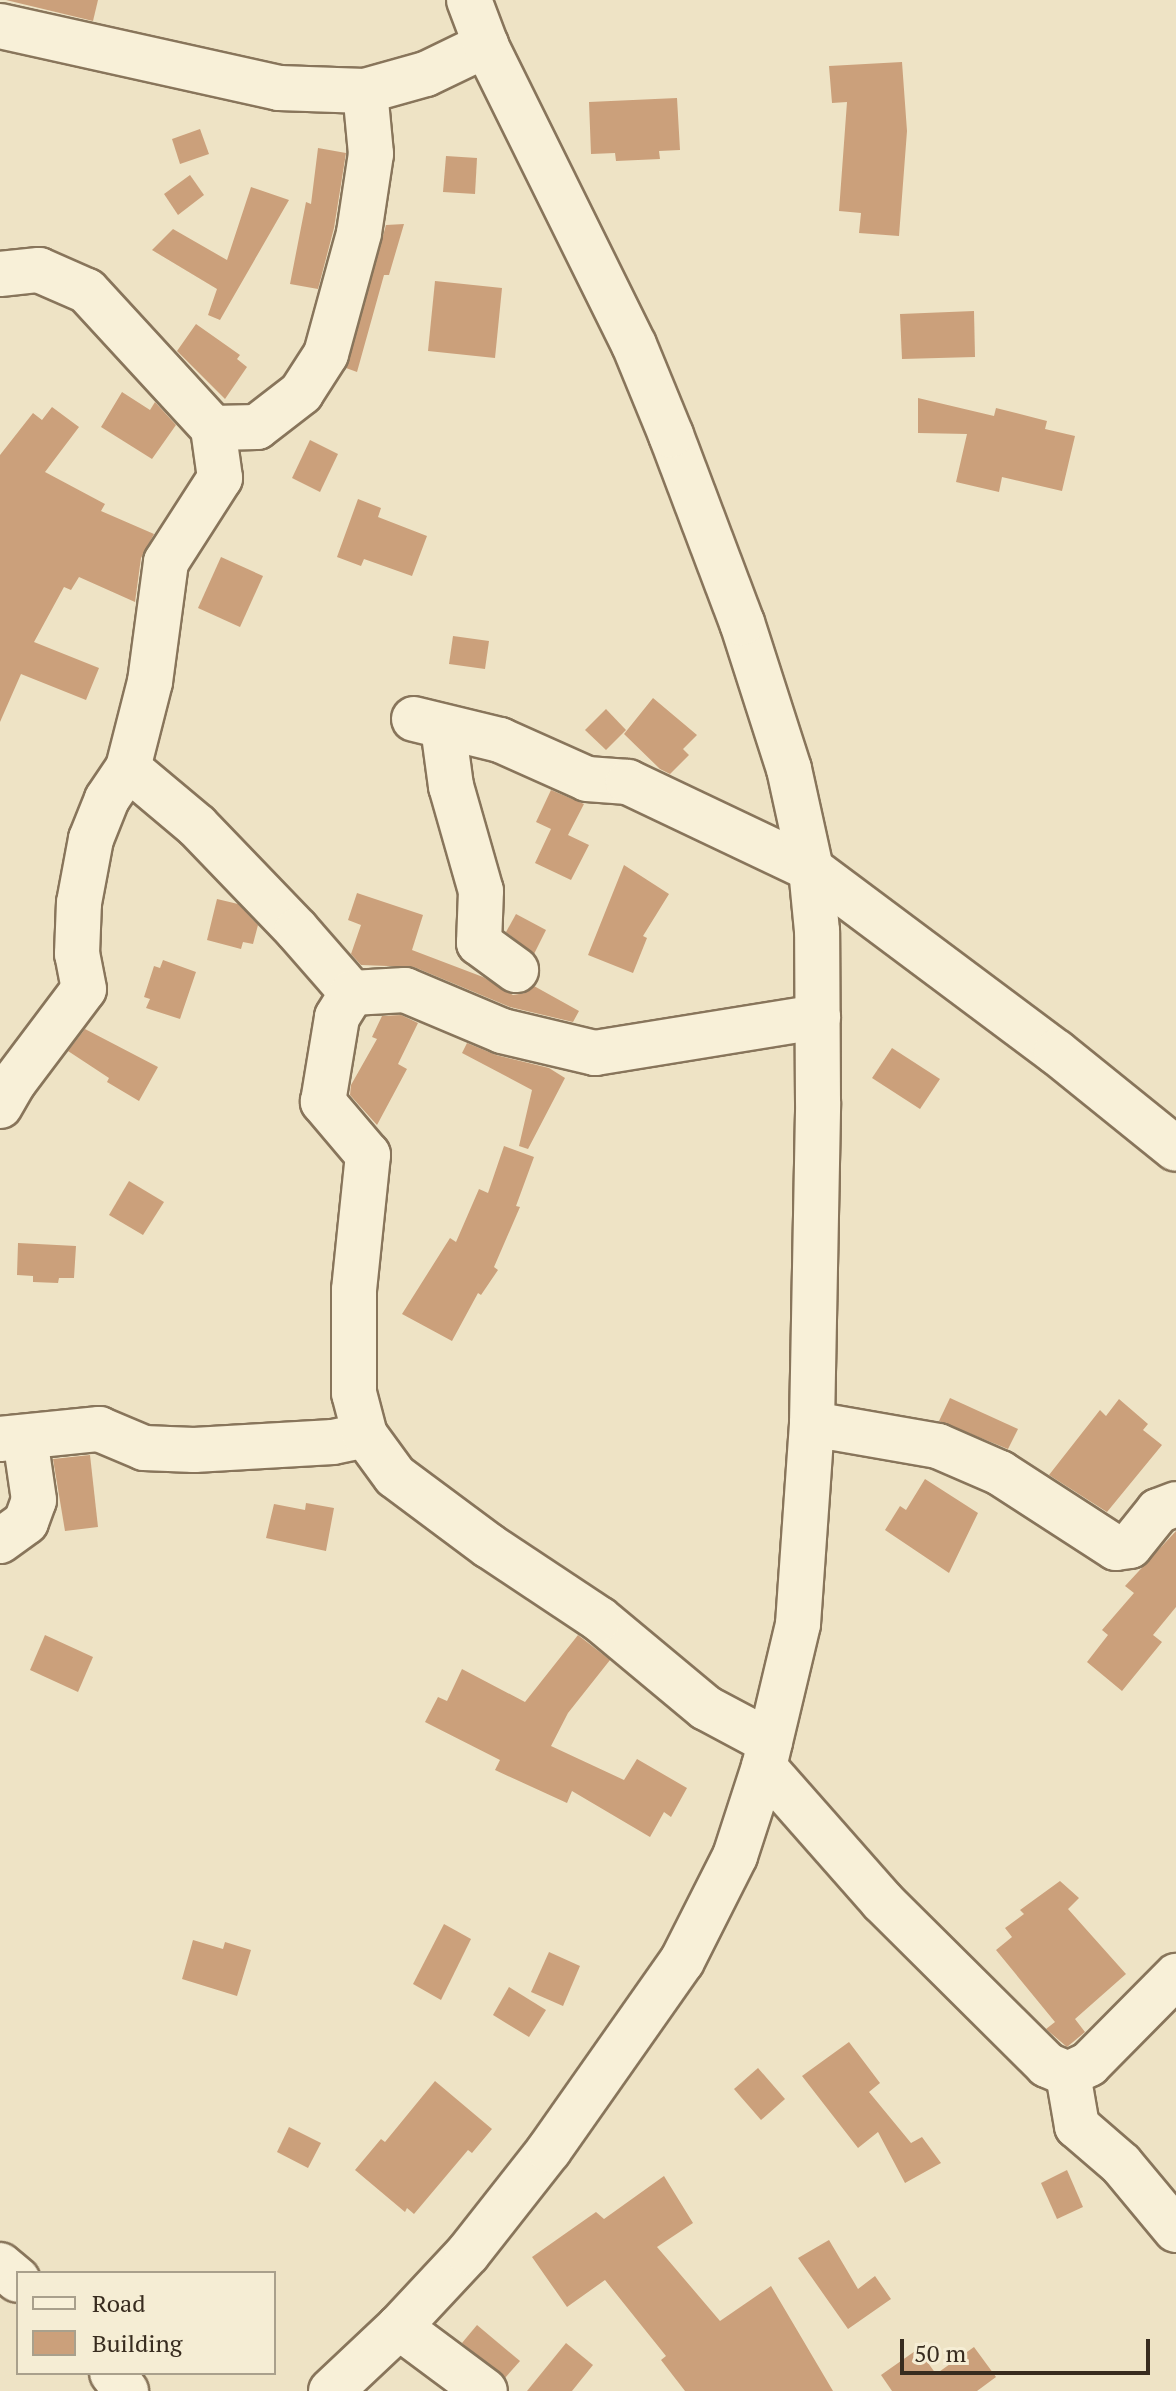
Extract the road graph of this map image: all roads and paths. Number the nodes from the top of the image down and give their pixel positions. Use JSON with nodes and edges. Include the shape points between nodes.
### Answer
{"nodes":[{"id":1,"x":469,"y":0,"type":"edge"},
{"id":2,"x":0,"y":26,"type":"edge"},
{"id":3,"x":486,"y":45,"type":"junction"},
{"id":4,"x":365,"y":91,"type":"junction"},
{"id":5,"x":0,"y":274,"type":"edge"},
{"id":6,"x":213,"y":428,"type":"junction"},
{"id":7,"x":128,"y":768,"type":"junction"},
{"id":8,"x":811,"y":869,"type":"junction"},
{"id":9,"x":516,"y":970,"type":"dead end"},
{"id":10,"x":352,"y":993,"type":"junction"},
{"id":11,"x":818,"y":1017,"type":"junction"},
{"id":12,"x":0,"y":1106,"type":"edge"},
{"id":13,"x":1176,"y":1149,"type":"edge"},
{"id":14,"x":812,"y":1424,"type":"junction"},
{"id":15,"x":365,"y":1435,"type":"junction"},
{"id":16,"x":13,"y":1438,"type":"edge"},
{"id":17,"x":1176,"y":1504,"type":"edge"},
{"id":18,"x":0,"y":1541,"type":"edge"},
{"id":19,"x":767,"y":1755,"type":"junction"},
{"id":20,"x":1176,"y":1976,"type":"edge"},
{"id":21,"x":1068,"y":2074,"type":"junction"},
{"id":22,"x":1176,"y":2230,"type":"edge"},
{"id":23,"x":0,"y":2265,"type":"edge"},
{"id":24,"x":16,"y":2278,"type":"edge"},
{"id":25,"x":399,"y":2327,"type":"junction"},
{"id":26,"x":114,"y":2375,"type":"edge"},
{"id":27,"x":126,"y":2391,"type":"edge"},
{"id":28,"x":331,"y":2391,"type":"edge"},
{"id":29,"x":485,"y":2391,"type":"edge"}],
"edges":[{"from":1,"to":3,"type":"street"},
{"from":2,"to":4,"type":"street","via":[[279,88]]},
{"from":3,"to":4,"type":"street","via":[[426,74]]},
{"from":3,"to":8,"type":"street","via":[[634,345],[671,435],[763,685]]},
{"from":4,"to":6,"type":"street","via":[[371,154],[359,233],[326,354],[301,393],[257,427]]},
{"from":5,"to":6,"type":"street","via":[[39,270],[87,291]]},
{"from":6,"to":7,"type":"street","via":[[220,478],[166,562],[150,682]]},
{"from":7,"to":10,"type":"street","via":[[197,826]]},
{"from":7,"to":12,"type":"street","via":[[107,799],[91,839],[79,903],[77,954],[84,989]]},
{"from":8,"to":9,"type":"street","via":[[628,782],[587,779],[500,740],[429,723],[481,891],[479,943]]},
{"from":8,"to":11,"type":"street"},
{"from":8,"to":13,"type":"street"},
{"from":10,"to":11,"type":"street","via":[[405,990],[502,1031],[595,1053]]},
{"from":10,"to":15,"type":"street","via":[[337,1017],[323,1102],[368,1155],[354,1290],[354,1393]]},
{"from":11,"to":14,"type":"street"},
{"from":14,"to":17,"type":"street","via":[[938,1446],[1000,1473],[1116,1548],[1130,1546],[1158,1511]]},
{"from":14,"to":19,"type":"street","via":[[798,1624]]},
{"from":15,"to":16,"type":"street","via":[[333,1442],[194,1450],[144,1448],[99,1429]]},
{"from":15,"to":19,"type":"street","via":[[395,1476],[599,1619]]},
{"from":16,"to":18,"type":"street","via":[[34,1500],[26,1522]]},
{"from":19,"to":21,"type":"street","via":[[882,1901],[1008,2029],[1047,2065]]},
{"from":19,"to":25,"type":"street","via":[[735,1856],[682,1961],[549,2150],[468,2253]]},
{"from":20,"to":21,"type":"street","via":[[1089,2064]]},
{"from":21,"to":22,"type":"street","via":[[1077,2126],[1121,2164]]},
{"from":23,"to":24,"type":"street"},
{"from":25,"to":28,"type":"street"},
{"from":25,"to":29,"type":"street"},
{"from":26,"to":27,"type":"street"}]}
